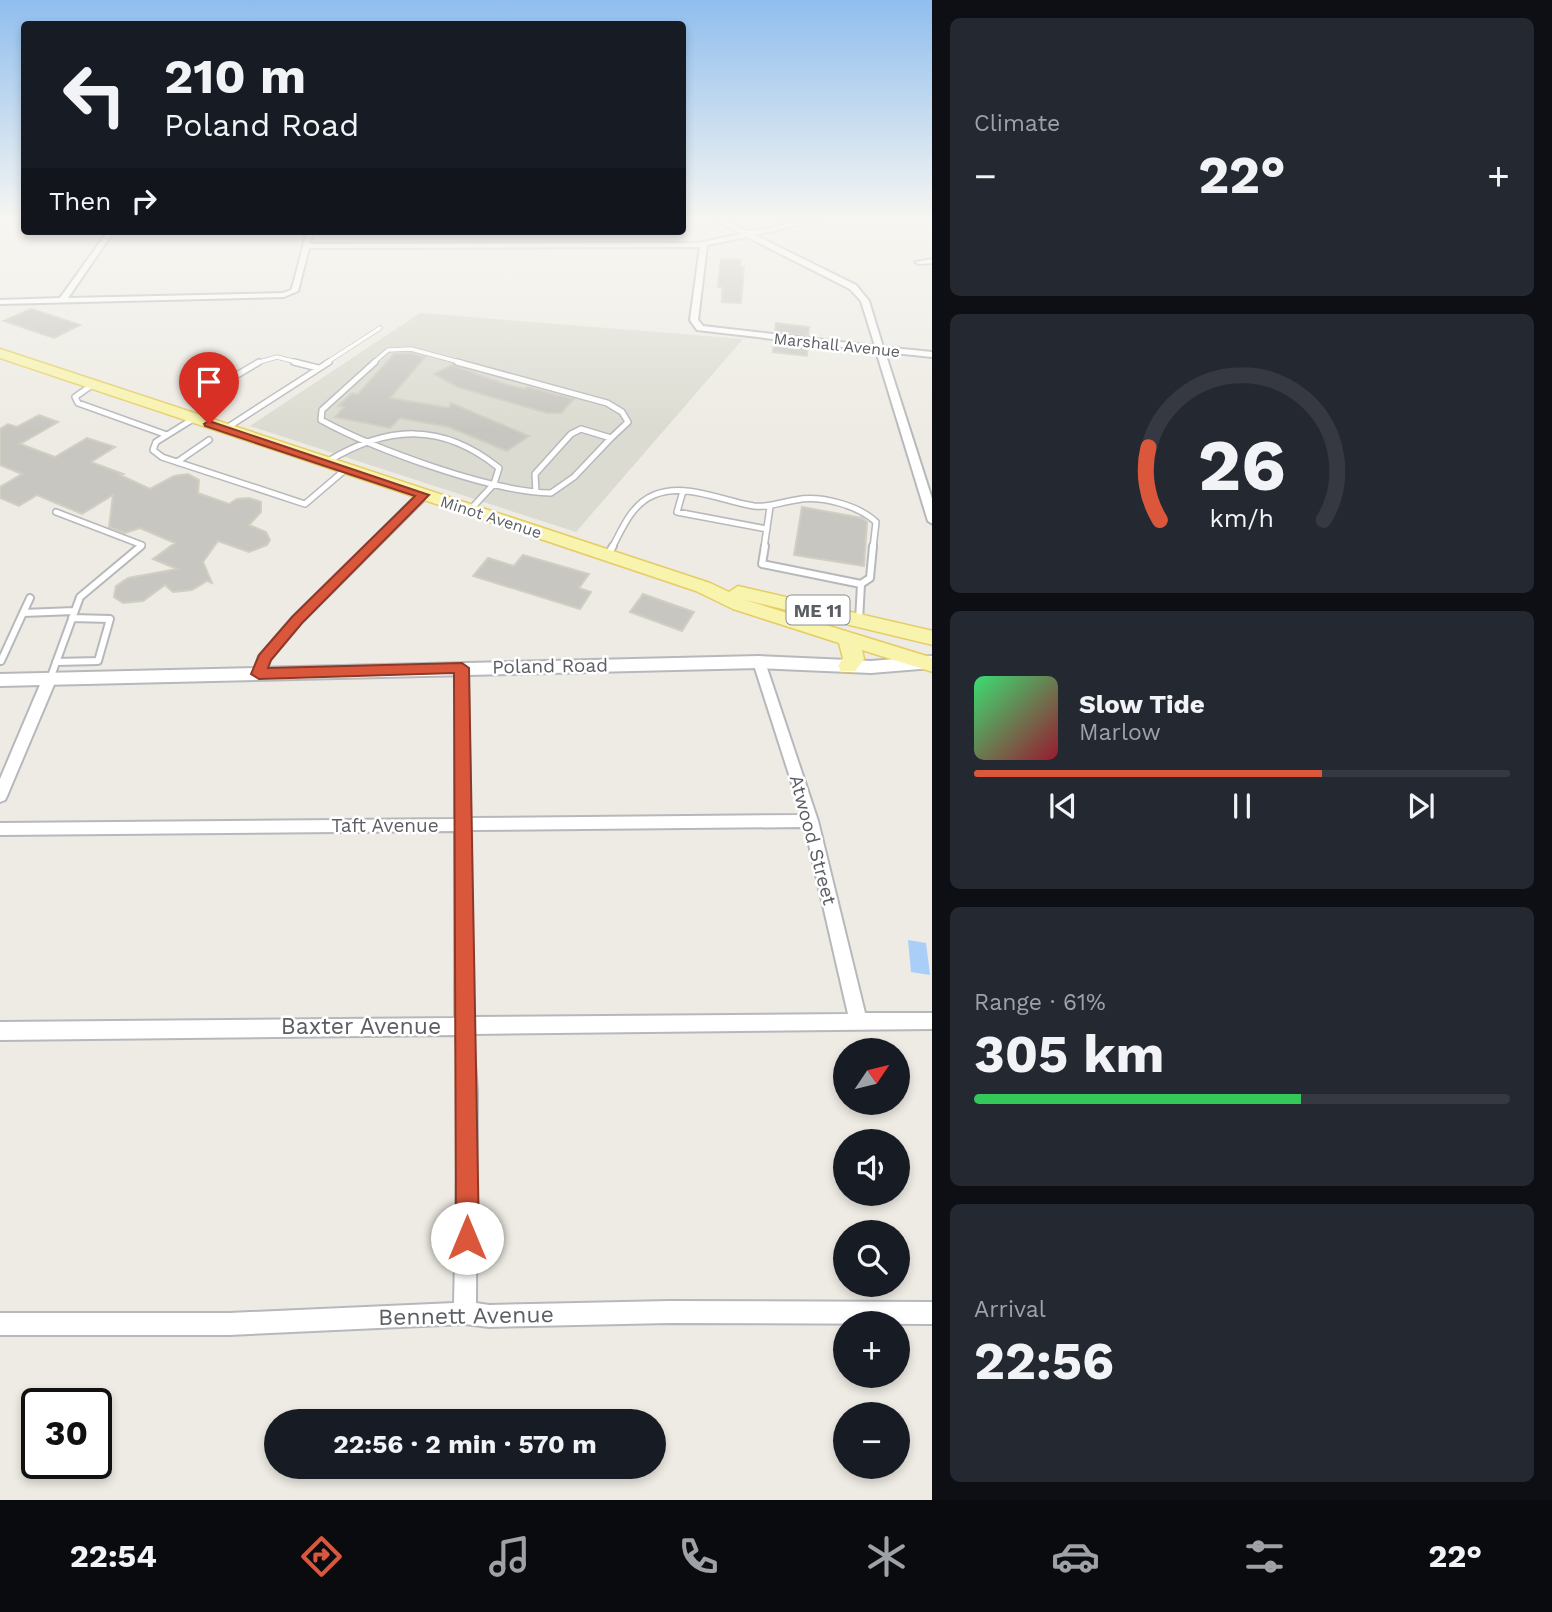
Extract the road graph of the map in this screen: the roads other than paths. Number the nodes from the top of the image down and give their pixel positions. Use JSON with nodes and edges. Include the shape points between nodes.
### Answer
{"nodes":[{"id":1,"x":69,"y":290,"type":"edge"},
{"id":2,"x":293,"y":290,"type":"edge"},
{"id":3,"x":698,"y":290,"type":"edge"},
{"id":4,"x":855,"y":290,"type":"edge"},
{"id":5,"x":62,"y":300,"type":"junction"},
{"id":6,"x":0,"y":302,"type":"edge"},
{"id":7,"x":380,"y":328,"type":"dead end"},
{"id":8,"x":882,"y":350,"type":"junction"},
{"id":9,"x":0,"y":353,"type":"edge"},
{"id":10,"x":932,"y":355,"type":"edge"},
{"id":11,"x":317,"y":368,"type":"junction"},
{"id":12,"x":92,"y":385,"type":"junction"},
{"id":13,"x":198,"y":398,"type":"dead end"},
{"id":14,"x":193,"y":419,"type":"junction"},
{"id":15,"x":224,"y":429,"type":"junction"},
{"id":16,"x":167,"y":435,"type":"junction"},
{"id":17,"x":611,"y":438,"type":"junction"},
{"id":18,"x":209,"y":440,"type":"dead end"},
{"id":19,"x":362,"y":442,"type":"junction"},
{"id":20,"x":177,"y":462,"type":"junction"},
{"id":21,"x":326,"y":463,"type":"junction"},
{"id":22,"x":346,"y":469,"type":"junction"},
{"id":23,"x":494,"y":484,"type":"junction"},
{"id":24,"x":683,"y":491,"type":"junction"},
{"id":25,"x":536,"y":492,"type":"junction"},
{"id":26,"x":423,"y":495,"type":"junction"},
{"id":27,"x":770,"y":507,"type":"junction"},
{"id":28,"x":470,"y":510,"type":"junction"},
{"id":29,"x":56,"y":512,"type":"dead end"},
{"id":30,"x":932,"y":519,"type":"edge"},
{"id":31,"x":767,"y":529,"type":"junction"},
{"id":32,"x":607,"y":556,"type":"junction"},
{"id":33,"x":861,"y":584,"type":"junction"},
{"id":34,"x":703,"y":587,"type":"junction"},
{"id":35,"x":30,"y":598,"type":"dead end"},
{"id":36,"x":23,"y":613,"type":"junction"},
{"id":37,"x":73,"y":615,"type":"junction"},
{"id":38,"x":859,"y":621,"type":"junction"},
{"id":39,"x":932,"y":638,"type":"edge"},
{"id":40,"x":849,"y":641,"type":"junction"},
{"id":41,"x":1,"y":662,"type":"edge"},
{"id":42,"x":56,"y":662,"type":"junction"},
{"id":43,"x":759,"y":662,"type":"junction"},
{"id":44,"x":848,"y":666,"type":"junction"},
{"id":45,"x":931,"y":667,"type":"edge"},
{"id":46,"x":462,"y":668,"type":"junction"},
{"id":47,"x":259,"y":674,"type":"junction"},
{"id":48,"x":0,"y":680,"type":"edge"},
{"id":49,"x":50,"y":680,"type":"junction"},
{"id":50,"x":0,"y":796,"type":"edge"},
{"id":51,"x":811,"y":821,"type":"junction"},
{"id":52,"x":464,"y":825,"type":"junction"},
{"id":53,"x":0,"y":829,"type":"edge"},
{"id":54,"x":858,"y":1020,"type":"junction"},
{"id":55,"x":932,"y":1021,"type":"edge"},
{"id":56,"x":464,"y":1026,"type":"junction"},
{"id":57,"x":0,"y":1031,"type":"edge"},
{"id":58,"x":932,"y":1312,"type":"edge"},
{"id":59,"x":465,"y":1313,"type":"junction"},
{"id":60,"x":0,"y":1324,"type":"edge"}],
"edges":[{"from":1,"to":5,"type":"street"},
{"from":2,"to":5,"type":"street"},
{"from":3,"to":8,"type":"street","name":"Marshall Avenue","via":[[694,320],[700,328]]},
{"from":4,"to":8,"type":"street","via":[[870,311]]},
{"from":5,"to":6,"type":"street"},
{"from":7,"to":11,"type":"lane"},
{"from":8,"to":10,"type":"street","name":"Marshall Avenue"},
{"from":8,"to":30,"type":"street"},
{"from":9,"to":12,"type":"main road","name":"Minot Avenue","number":"ME 11"},
{"from":11,"to":13,"type":"lane","via":[[277,357],[263,359]]},
{"from":11,"to":15,"type":"lane"},
{"from":12,"to":14,"type":"main road","name":"Minot Avenue","number":"ME 11"},
{"from":12,"to":16,"type":"lane","via":[[75,397],[78,403]]},
{"from":14,"to":15,"type":"main road","name":"Minot Avenue","number":"ME 11"},
{"from":14,"to":16,"type":"lane"},
{"from":15,"to":21,"type":"main road","name":"Minot Avenue","number":"ME 11"},
{"from":16,"to":20,"type":"lane","via":[[153,450]]},
{"from":17,"to":19,"type":"lane","via":[[628,422],[626,415],[607,403],[440,356],[398,349],[384,353],[322,410],[321,420]]},
{"from":17,"to":25,"type":"lane","via":[[560,489],[549,494]]},
{"from":17,"to":25,"type":"lane","via":[[580,429],[571,435],[535,474]]},
{"from":18,"to":20,"type":"lane"},
{"from":19,"to":21,"type":"lane"},
{"from":19,"to":23,"type":"lane"},
{"from":19,"to":23,"type":"lane","via":[[418,434],[467,447],[499,468]]},
{"from":20,"to":22,"type":"lane","via":[[305,504]]},
{"from":21,"to":22,"type":"main road","name":"Minot Avenue","number":"ME 11"},
{"from":22,"to":26,"type":"main road","name":"Minot Avenue","number":"ME 11"},
{"from":23,"to":25,"type":"lane"},
{"from":23,"to":28,"type":"lane"},
{"from":24,"to":27,"type":"lane"},
{"from":24,"to":31,"type":"lane","via":[[677,512]]},
{"from":24,"to":32,"type":"lane","via":[[641,502]]},
{"from":26,"to":28,"type":"main road","name":"Minot Avenue","number":"ME 11"},
{"from":26,"to":47,"type":"street","via":[[297,620],[264,659]]},
{"from":27,"to":31,"type":"lane"},
{"from":27,"to":33,"type":"lane","via":[[799,499],[871,515],[876,522],[870,578]]},
{"from":28,"to":32,"type":"main road","name":"Minot Avenue","number":"ME 11"},
{"from":29,"to":37,"type":"lane","via":[[142,545],[80,597]]},
{"from":31,"to":33,"type":"lane","via":[[762,564]]},
{"from":32,"to":34,"type":"main road","name":"Minot Avenue","number":"ME 11"},
{"from":33,"to":38,"type":"lane"},
{"from":34,"to":38,"type":"main road","name":"Minot Avenue","number":"ME 11"},
{"from":34,"to":40,"type":"main road","name":"Minot Avenue","number":"ME 11","via":[[740,605]]},
{"from":35,"to":36,"type":"lane"},
{"from":36,"to":37,"type":"lane"},
{"from":36,"to":41,"type":"lane"},
{"from":37,"to":42,"type":"lane"},
{"from":37,"to":42,"type":"lane","via":[[110,619],[98,662]]},
{"from":38,"to":39,"type":"main road","name":"Minot Avenue","number":"ME 11"},
{"from":40,"to":44,"type":"main road","via":[[854,659]]},
{"from":40,"to":45,"type":"main road","name":"Minot Avenue","number":"ME 11"},
{"from":42,"to":49,"type":"lane"},
{"from":43,"to":44,"type":"street","name":"Poland Road"},
{"from":43,"to":46,"type":"street","name":"Poland Road"},
{"from":43,"to":51,"type":"street","name":"Atwood Street"},
{"from":44,"to":45,"type":"street","name":"Poland Road"},
{"from":46,"to":47,"type":"street","name":"Poland Road"},
{"from":46,"to":52,"type":"street"},
{"from":47,"to":49,"type":"street","name":"Poland Road"},
{"from":48,"to":49,"type":"street","name":"Poland Road"},
{"from":49,"to":50,"type":"street"},
{"from":51,"to":52,"type":"street","name":"Taft Avenue"},
{"from":51,"to":54,"type":"street","name":"Atwood Street"},
{"from":52,"to":53,"type":"street","name":"Taft Avenue"},
{"from":52,"to":56,"type":"street"},
{"from":54,"to":55,"type":"street","name":"Baxter Avenue"},
{"from":54,"to":56,"type":"street","name":"Baxter Avenue"},
{"from":56,"to":57,"type":"street","name":"Baxter Avenue"},
{"from":56,"to":59,"type":"street"},
{"from":58,"to":59,"type":"street","name":"Bennett Avenue"},
{"from":59,"to":60,"type":"street","name":"Bennett Avenue","via":[[229,1324]]}]}
